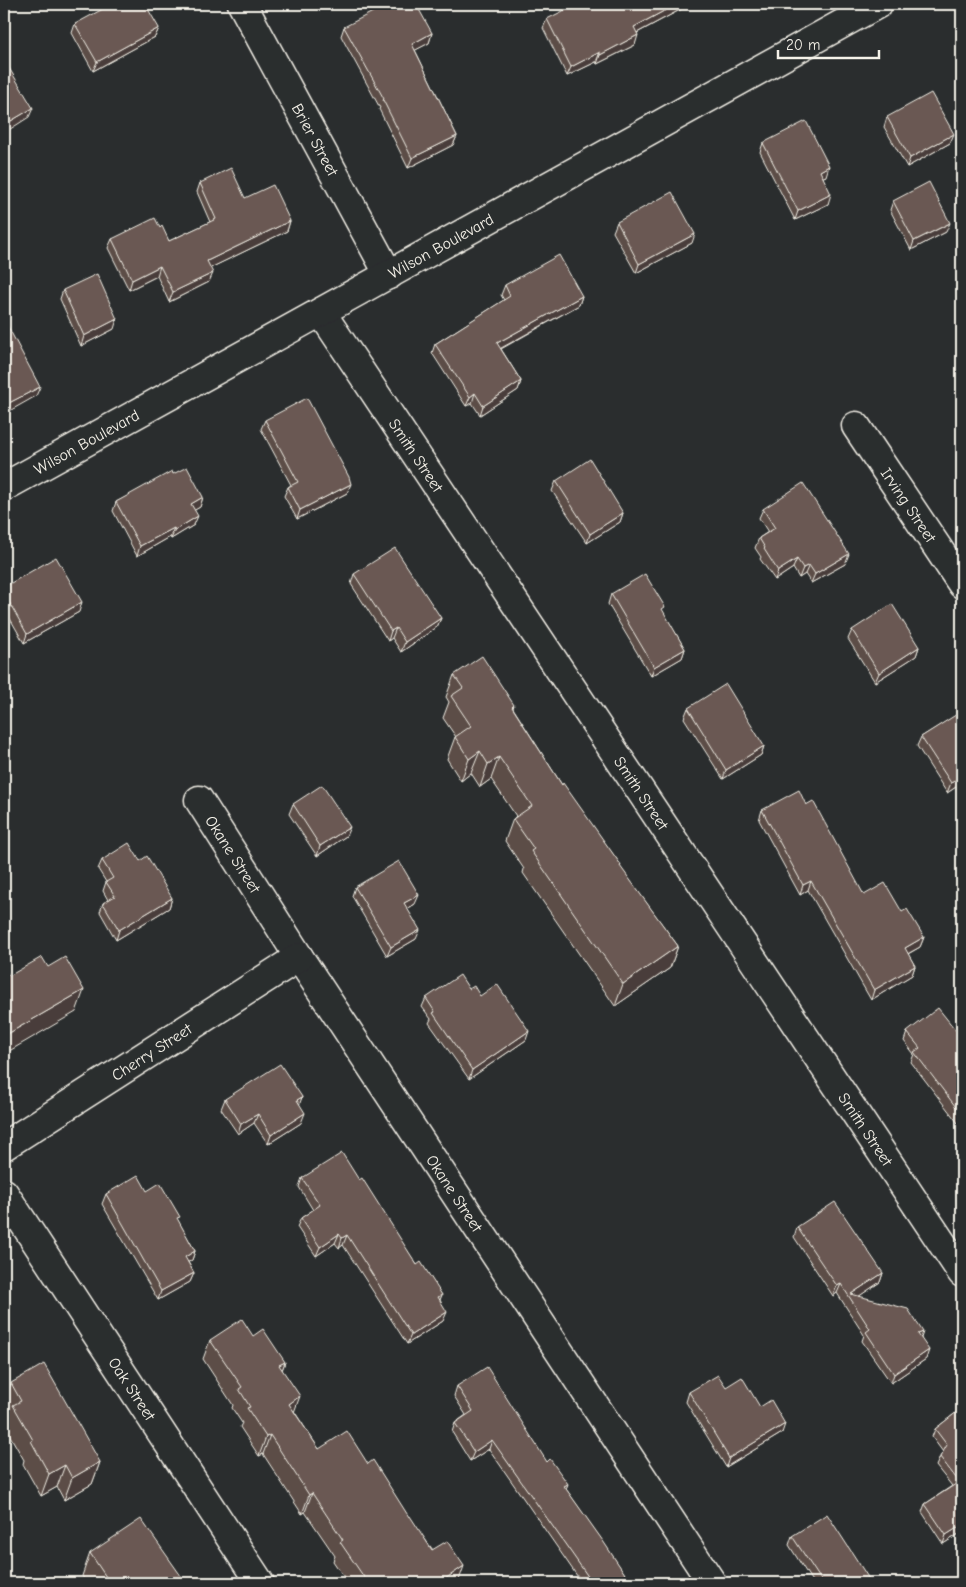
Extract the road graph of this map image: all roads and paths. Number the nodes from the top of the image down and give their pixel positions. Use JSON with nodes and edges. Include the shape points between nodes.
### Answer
{"nodes":[{"id":1,"x":242,"y":4,"type":"edge"},
{"id":2,"x":878,"y":4,"type":"edge"},
{"id":3,"x":389,"y":275,"type":"junction"},
{"id":4,"x":321,"y":312,"type":"junction"},
{"id":5,"x":856,"y":426,"type":"dead end"},
{"id":6,"x":4,"y":487,"type":"edge"},
{"id":7,"x":962,"y":584,"type":"edge"},
{"id":8,"x":199,"y":800,"type":"dead end"},
{"id":9,"x":299,"y":957,"type":"junction"},
{"id":10,"x":4,"y":1146,"type":"edge"},
{"id":11,"x":4,"y":1193,"type":"edge"},
{"id":12,"x":962,"y":1273,"type":"edge"},
{"id":13,"x":260,"y":1583,"type":"edge"},
{"id":14,"x":712,"y":1583,"type":"edge"}],
"edges":[{"from":1,"to":3,"type":"street","name":"Brier Street"},
{"from":2,"to":3,"type":"street","name":"Wilson Boulevard"},
{"from":3,"to":4,"type":"street","name":"Wilson Boulevard"},
{"from":4,"to":6,"type":"street","name":"Wilson Boulevard"},
{"from":4,"to":12,"type":"street","name":"Smith Street"},
{"from":5,"to":7,"type":"street","name":"Irving Street"},
{"from":8,"to":9,"type":"street","name":"Okane Street"},
{"from":9,"to":10,"type":"street","name":"Cherry Street"},
{"from":9,"to":14,"type":"street","name":"Okane Street"},
{"from":11,"to":13,"type":"street","name":"Oak Street"}]}
